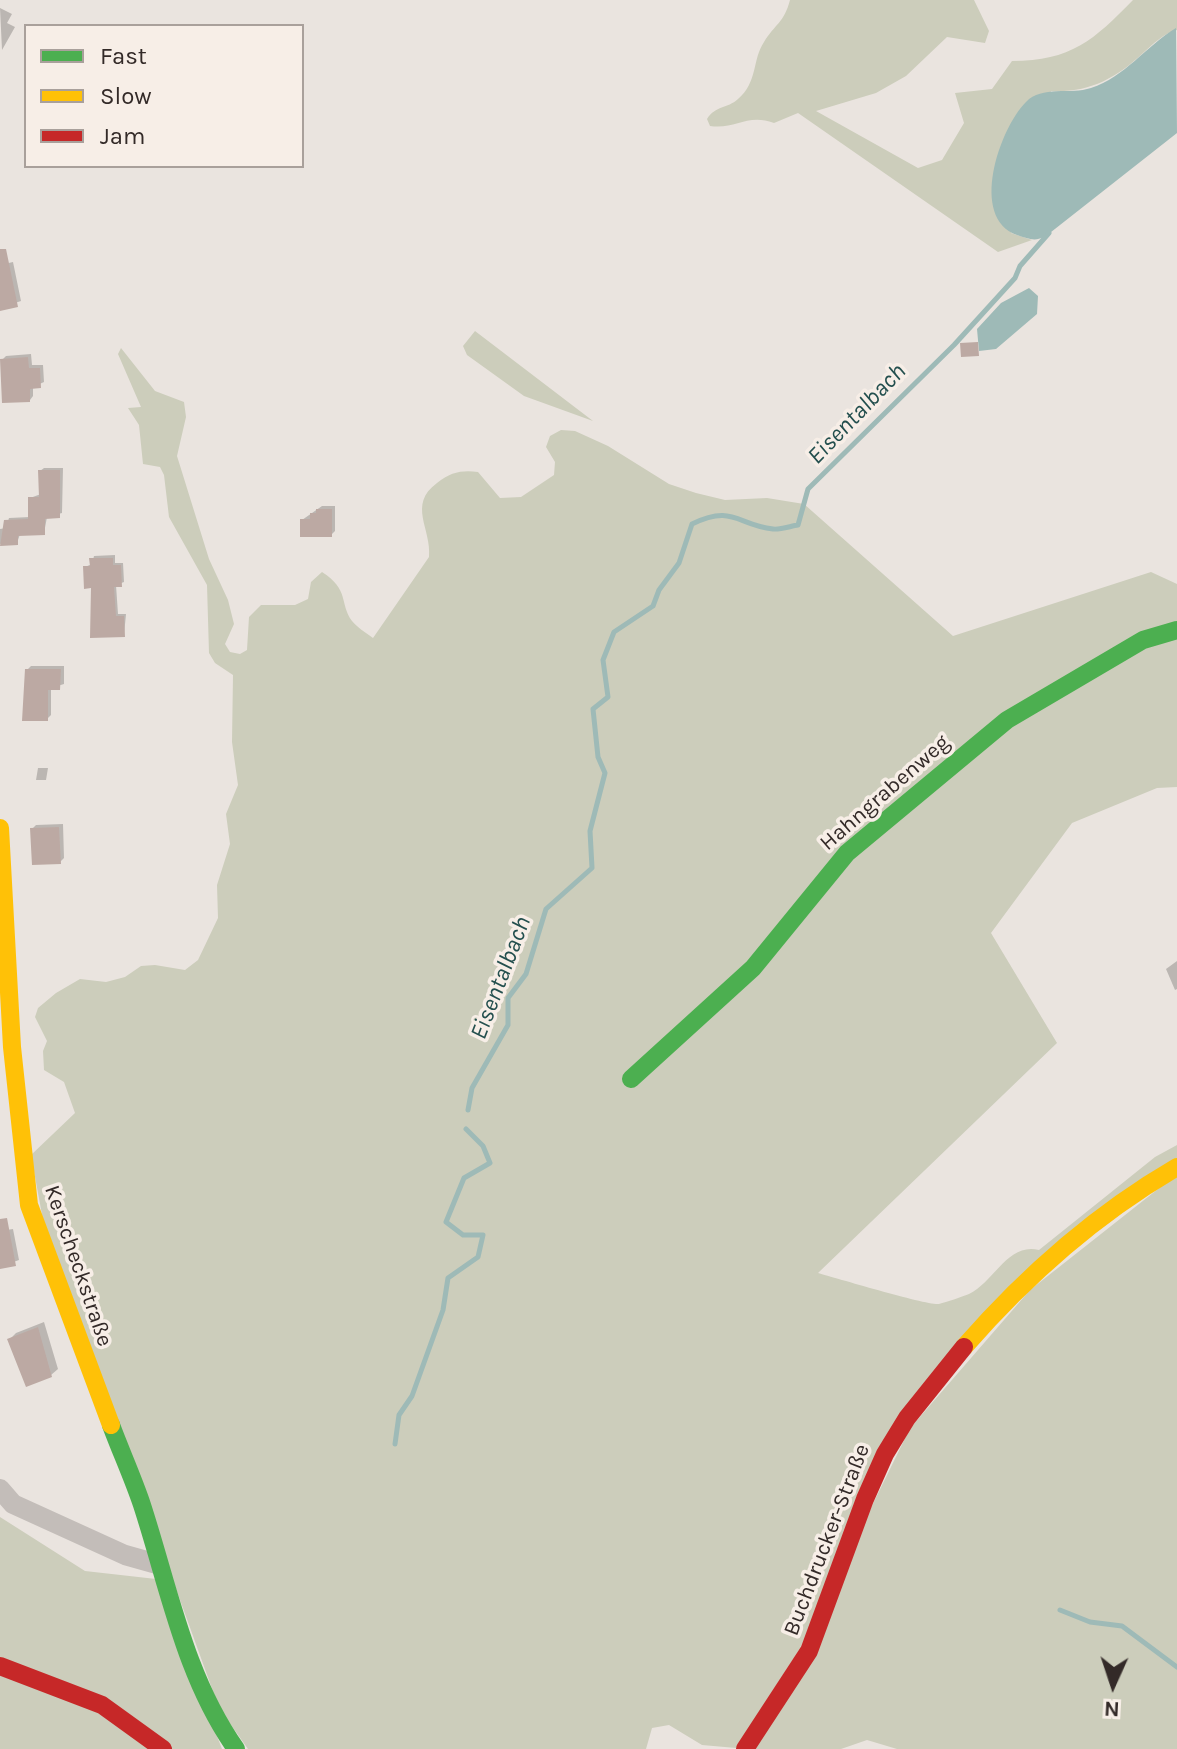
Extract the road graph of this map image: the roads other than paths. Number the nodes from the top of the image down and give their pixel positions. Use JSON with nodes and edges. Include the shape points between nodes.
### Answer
{"nodes":[{"id":1,"x":1177,"y":630,"type":"edge"},
{"id":2,"x":0,"y":828,"type":"edge"},
{"id":3,"x":631,"y":1079,"type":"dead end"},
{"id":4,"x":1177,"y":1167,"type":"edge"},
{"id":5,"x":0,"y":1489,"type":"edge"},
{"id":6,"x":157,"y":1564,"type":"junction"},
{"id":7,"x":0,"y":1666,"type":"edge"},
{"id":8,"x":163,"y":1749,"type":"edge"},
{"id":9,"x":236,"y":1749,"type":"edge"},
{"id":10,"x":745,"y":1749,"type":"edge"}],
"edges":[{"from":1,"to":3,"type":"street","name":"Hahngrabenweg","via":[[1143,640],[1007,720],[847,853],[753,968]]},
{"from":2,"to":6,"type":"street","name":"Kerscheckstraße","via":[[12,1047],[29,1205],[142,1505]]},
{"from":4,"to":10,"type":"street","name":"Buchdrucker-Straße","via":[[1119,1203],[1026,1285],[906,1419],[873,1477],[815,1639]]},
{"from":5,"to":6,"type":"street","via":[[13,1504]]},
{"from":6,"to":9,"type":"street","name":"Kerscheckstraße","via":[[210,1712]]},
{"from":7,"to":8,"type":"street","via":[[102,1705]]}]}
